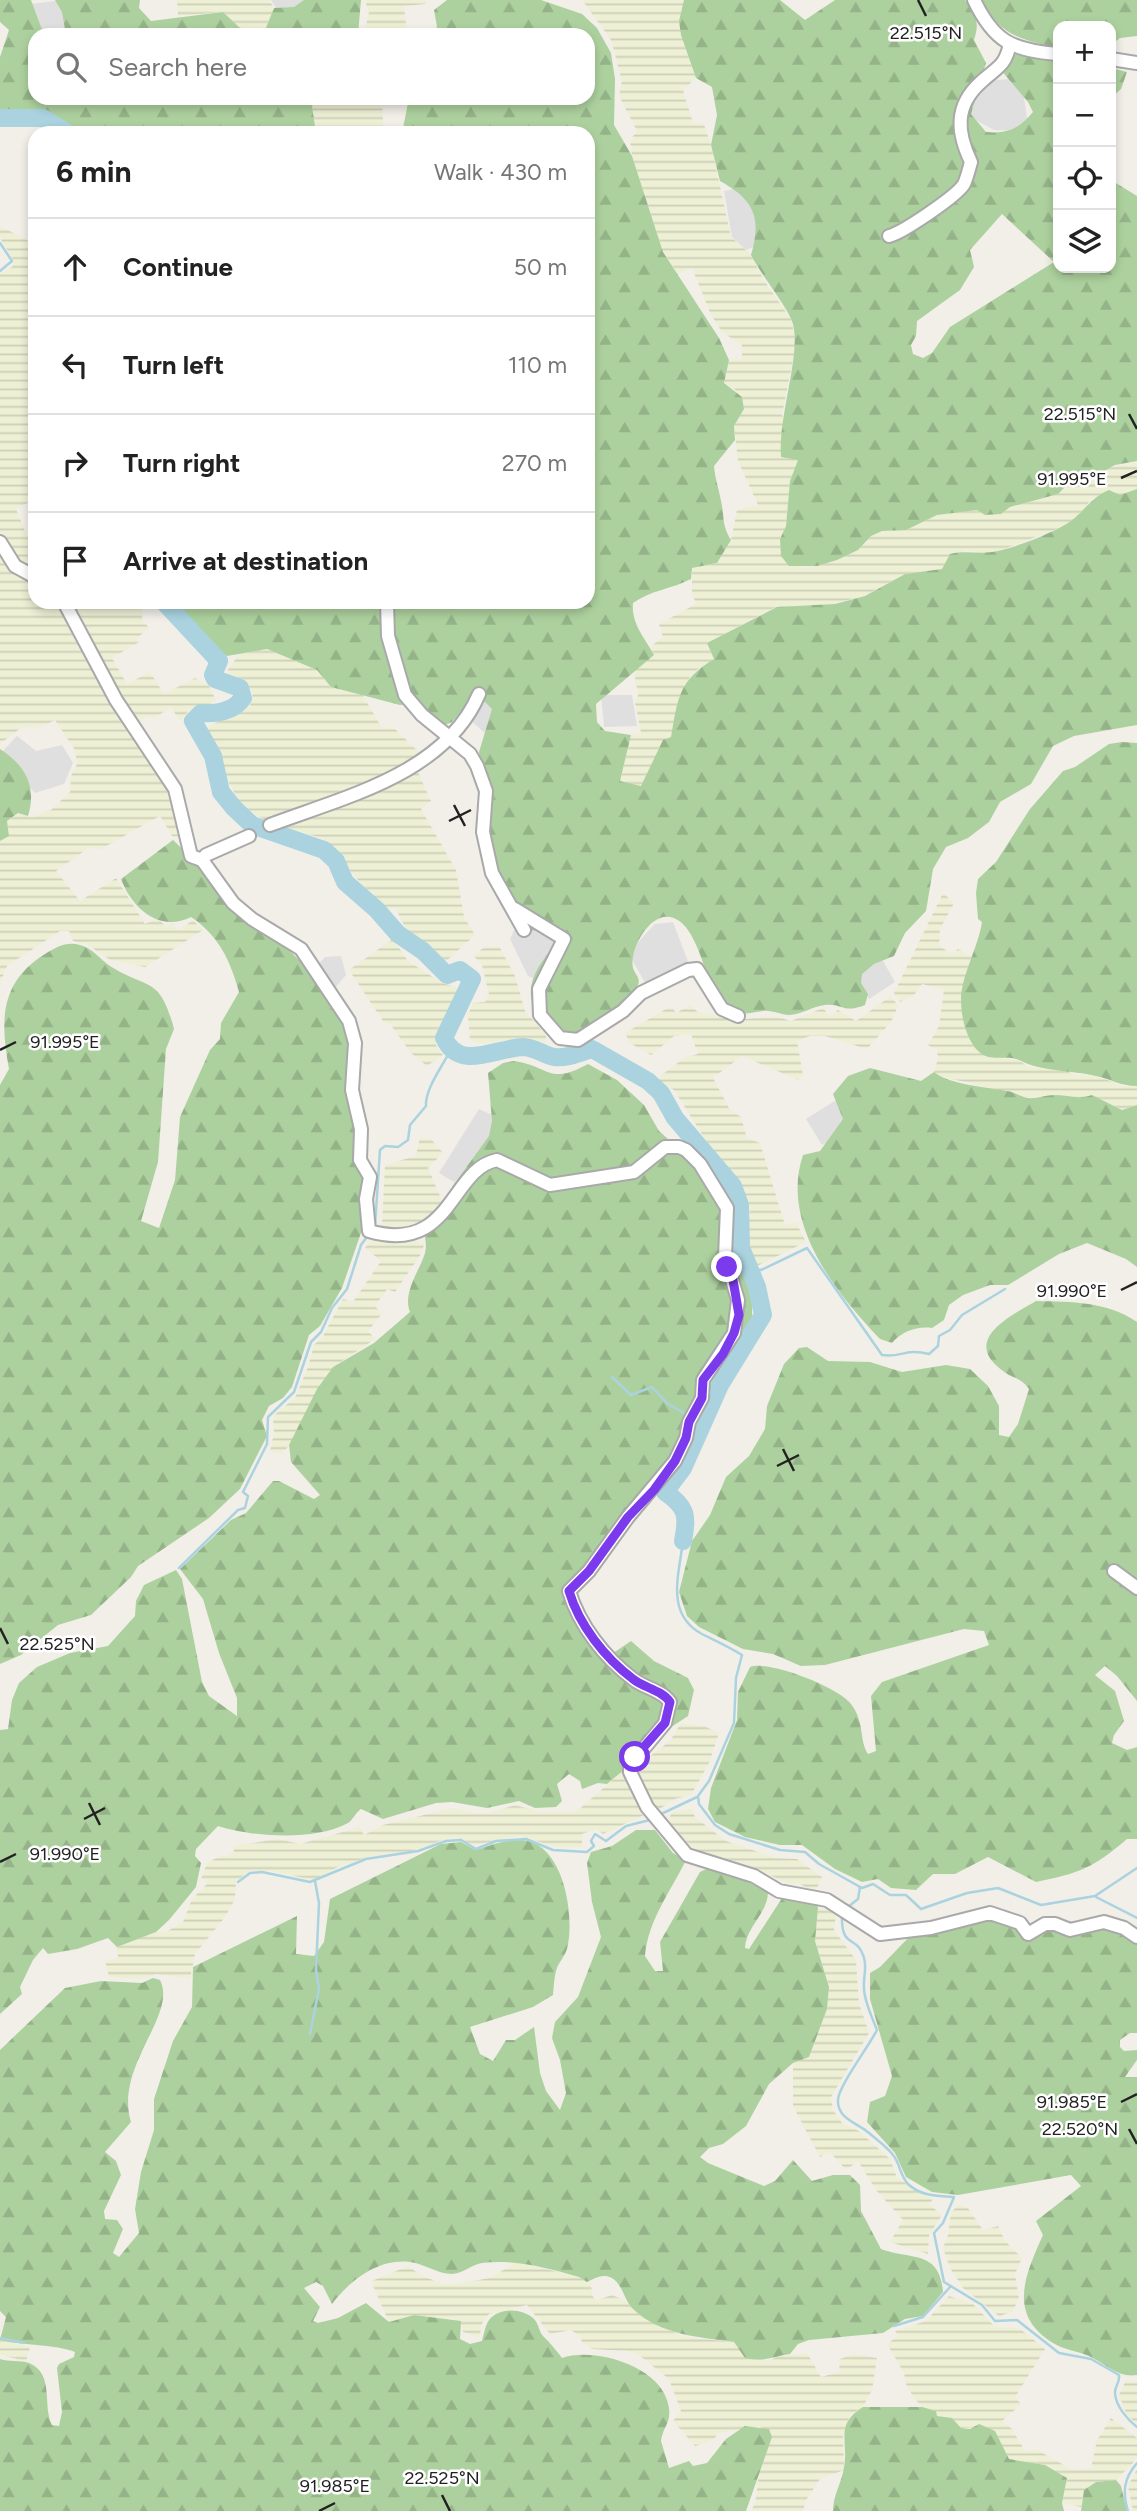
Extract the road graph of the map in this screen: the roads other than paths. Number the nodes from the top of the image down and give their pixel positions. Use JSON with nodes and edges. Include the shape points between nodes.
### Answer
{"nodes":[{"id":1,"x":974,"y":0,"type":"edge"},
{"id":2,"x":1010,"y":44,"type":"junction"},
{"id":3,"x":1053,"y":53,"type":"edge"},
{"id":4,"x":1116,"y":60,"type":"edge"},
{"id":5,"x":1137,"y":63,"type":"edge"},
{"id":6,"x":889,"y":236,"type":"dead end"},
{"id":7,"x":0,"y":542,"type":"edge"},
{"id":8,"x":28,"y":573,"type":"edge"},
{"id":9,"x":68,"y":609,"type":"edge"},
{"id":10,"x":387,"y":609,"type":"edge"},
{"id":11,"x":479,"y":694,"type":"dead end"},
{"id":12,"x":451,"y":737,"type":"junction"},
{"id":13,"x":270,"y":825,"type":"dead end"},
{"id":14,"x":249,"y":836,"type":"dead end"},
{"id":15,"x":202,"y":860,"type":"junction"},
{"id":16,"x":514,"y":909,"type":"junction"},
{"id":17,"x":524,"y":930,"type":"dead end"},
{"id":18,"x":738,"y":1016,"type":"dead end"},
{"id":19,"x":1114,"y":1571,"type":"dead end"},
{"id":20,"x":1137,"y":1588,"type":"edge"},
{"id":21,"x":1137,"y":1937,"type":"edge"}],
"edges":[{"from":1,"to":2,"type":"street","via":[[988,27]]},
{"from":2,"to":3,"type":"street"},
{"from":2,"to":6,"type":"street","via":[[1003,65],[979,83],[965,104],[958,130],[971,162],[964,184],[951,198]]},
{"from":4,"to":5,"type":"street"},
{"from":7,"to":8,"type":"street","via":[[15,566]]},
{"from":9,"to":15,"type":"street","via":[[116,700],[175,789],[187,846],[191,856]]},
{"from":10,"to":12,"type":"street","via":[[388,636],[405,695]]},
{"from":11,"to":12,"type":"street"},
{"from":12,"to":13,"type":"street","via":[[407,769]]},
{"from":12,"to":16,"type":"street","via":[[477,766],[486,791],[483,832],[489,862]]},
{"from":14,"to":15,"type":"street"},
{"from":15,"to":21,"type":"street","via":[[233,903],[301,950],[349,1021],[355,1043],[352,1090],[361,1129],[360,1160],[370,1177],[366,1199],[369,1231],[416,1232],[440,1216],[486,1163],[497,1160],[550,1185],[634,1172],[665,1147],[679,1147],[699,1164],[722,1198],[728,1220],[727,1267],[738,1300],[734,1333],[703,1380],[702,1398],[675,1461],[569,1591],[587,1630],[608,1656],[634,1681],[670,1702],[665,1723],[635,1757],[630,1772],[647,1807],[687,1855],[754,1876],[779,1891],[827,1900],[880,1934],[931,1928],[990,1913],[1020,1923],[1028,1934],[1045,1924],[1070,1930],[1104,1922]]},
{"from":16,"to":17,"type":"street"},
{"from":16,"to":18,"type":"street","via":[[564,939],[539,989],[540,1016],[560,1038],[578,1041],[623,1012],[641,993],[688,970],[697,969],[722,1009]]},
{"from":19,"to":20,"type":"street"}]}
